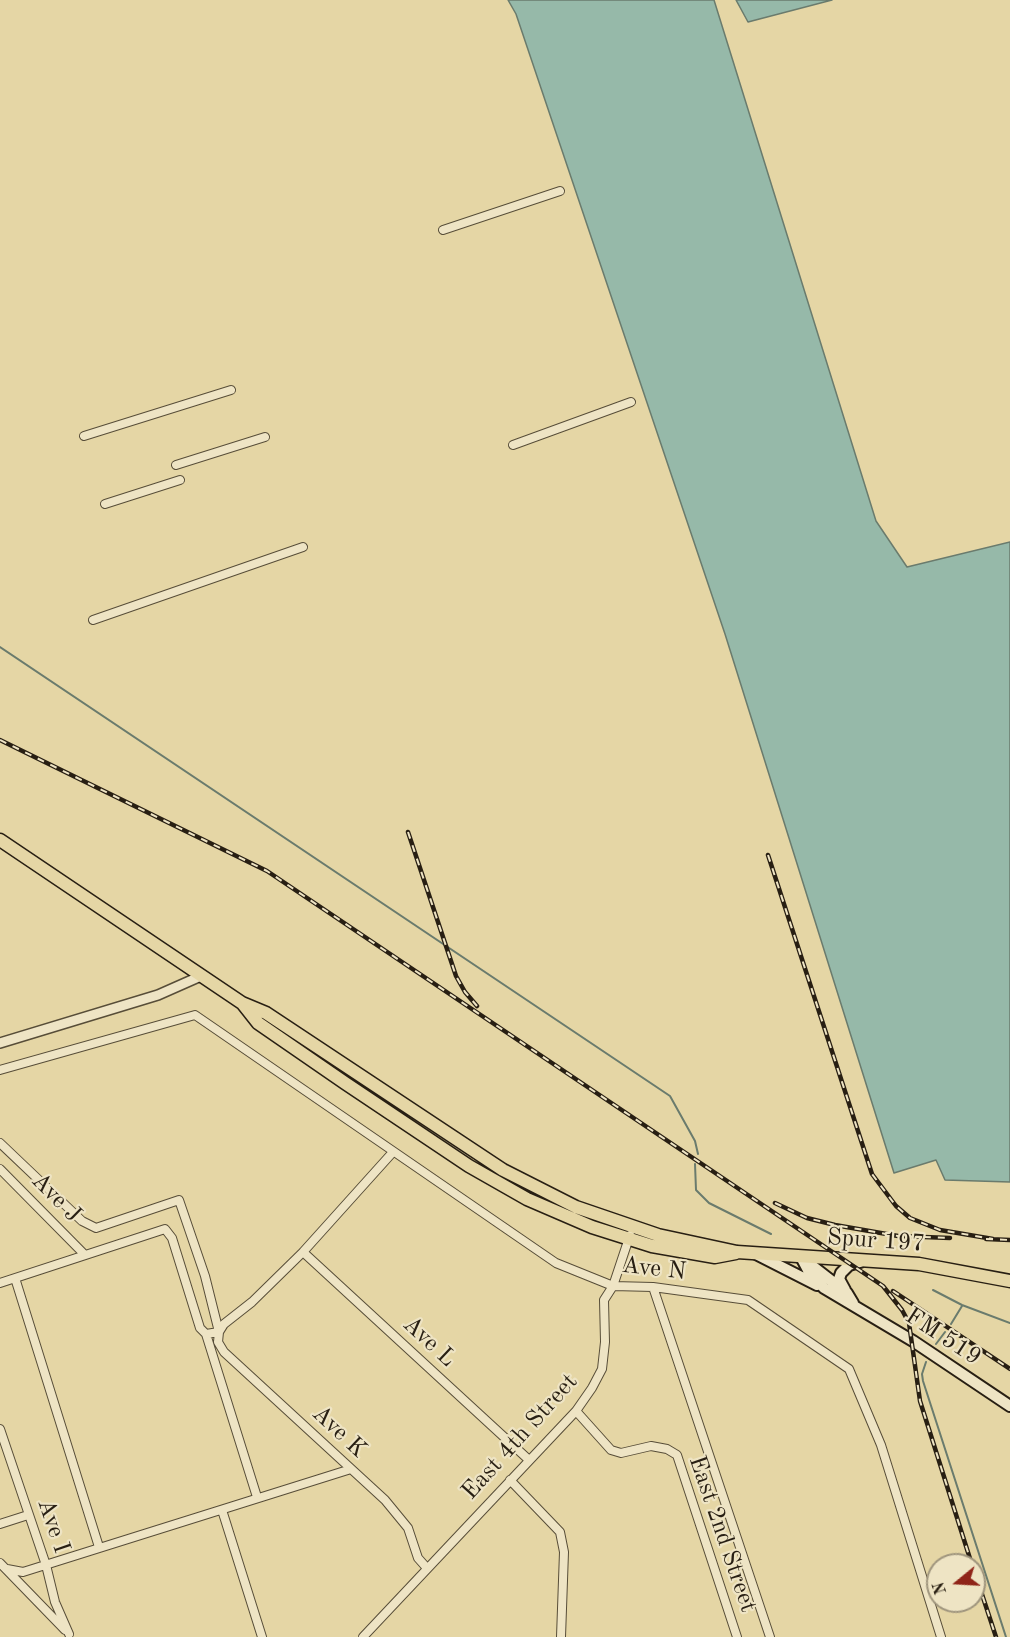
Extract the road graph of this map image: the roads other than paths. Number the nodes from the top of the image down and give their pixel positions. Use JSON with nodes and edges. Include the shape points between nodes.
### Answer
{"nodes":[{"id":1,"x":560,"y":191,"type":"dead end"},
{"id":2,"x":443,"y":230,"type":"dead end"},
{"id":3,"x":231,"y":390,"type":"dead end"},
{"id":4,"x":632,"y":402,"type":"dead end"},
{"id":5,"x":84,"y":436,"type":"dead end"},
{"id":6,"x":265,"y":437,"type":"dead end"},
{"id":7,"x":513,"y":445,"type":"dead end"},
{"id":8,"x":176,"y":465,"type":"dead end"},
{"id":9,"x":180,"y":480,"type":"dead end"},
{"id":10,"x":105,"y":504,"type":"dead end"},
{"id":11,"x":303,"y":547,"type":"dead end"},
{"id":12,"x":93,"y":620,"type":"dead end"},
{"id":13,"x":0,"y":840,"type":"edge"},
{"id":14,"x":201,"y":976,"type":"junction"},
{"id":15,"x":242,"y":1003,"type":"junction"},
{"id":16,"x":0,"y":1044,"type":"edge"},
{"id":17,"x":0,"y":1070,"type":"edge"},
{"id":18,"x":0,"y":1143,"type":"edge"},
{"id":19,"x":393,"y":1152,"type":"junction"},
{"id":20,"x":0,"y":1169,"type":"edge"},
{"id":21,"x":632,"y":1227,"type":"junction"},
{"id":22,"x":628,"y":1240,"type":"junction"},
{"id":23,"x":303,"y":1252,"type":"junction"},
{"id":24,"x":737,"y":1252,"type":"junction"},
{"id":25,"x":85,"y":1255,"type":"junction"},
{"id":26,"x":758,"y":1255,"type":"junction"},
{"id":27,"x":801,"y":1257,"type":"junction"},
{"id":28,"x":864,"y":1261,"type":"junction"},
{"id":29,"x":15,"y":1278,"type":"junction"},
{"id":30,"x":1010,"y":1281,"type":"edge"},
{"id":31,"x":0,"y":1283,"type":"edge"},
{"id":32,"x":613,"y":1286,"type":"junction"},
{"id":33,"x":653,"y":1287,"type":"junction"},
{"id":34,"x":824,"y":1288,"type":"junction"},
{"id":35,"x":850,"y":1298,"type":"junction"},
{"id":36,"x":219,"y":1332,"type":"junction"},
{"id":37,"x":206,"y":1334,"type":"junction"},
{"id":38,"x":1010,"y":1406,"type":"edge"},
{"id":39,"x":576,"y":1411,"type":"junction"},
{"id":40,"x":0,"y":1429,"type":"edge"},
{"id":41,"x":529,"y":1460,"type":"junction"},
{"id":42,"x":351,"y":1469,"type":"junction"},
{"id":43,"x":510,"y":1480,"type":"junction"},
{"id":44,"x":257,"y":1497,"type":"junction"},
{"id":45,"x":222,"y":1510,"type":"junction"},
{"id":46,"x":28,"y":1515,"type":"junction"},
{"id":47,"x":0,"y":1524,"type":"edge"},
{"id":48,"x":99,"y":1547,"type":"junction"},
{"id":49,"x":0,"y":1563,"type":"edge"},
{"id":50,"x":46,"y":1565,"type":"junction"},
{"id":51,"x":426,"y":1567,"type":"junction"},
{"id":52,"x":7,"y":1569,"type":"junction"},
{"id":53,"x":71,"y":1636,"type":"edge"},
{"id":54,"x":261,"y":1637,"type":"edge"},
{"id":55,"x":363,"y":1637,"type":"edge"},
{"id":56,"x":561,"y":1637,"type":"edge"},
{"id":57,"x":737,"y":1637,"type":"edge"},
{"id":58,"x":770,"y":1637,"type":"edge"},
{"id":59,"x":941,"y":1637,"type":"edge"}],
"edges":[{"from":1,"to":2,"type":"street"},
{"from":3,"to":5,"type":"street"},
{"from":4,"to":7,"type":"street"},
{"from":6,"to":8,"type":"street"},
{"from":9,"to":10,"type":"street"},
{"from":11,"to":12,"type":"street"},
{"from":13,"to":14,"type":"main road"},
{"from":14,"to":15,"type":"main road"},
{"from":14,"to":16,"type":"street","via":[[158,995]]},
{"from":15,"to":21,"type":"main road","via":[[266,1013],[516,1178],[576,1207]]},
{"from":15,"to":22,"type":"main road","via":[[258,1023],[497,1184],[561,1215]]},
{"from":17,"to":19,"type":"street","name":"Ave N","via":[[195,1014]]},
{"from":18,"to":36,"type":"street","name":"Ave K","via":[[82,1221],[96,1228],[179,1200]]},
{"from":19,"to":23,"type":"street"},
{"from":19,"to":32,"type":"street","name":"Ave N","via":[[556,1263]]},
{"from":20,"to":25,"type":"street","name":"Ave J"},
{"from":21,"to":22,"type":"street","name":"East 4th Street"},
{"from":21,"to":24,"type":"main road"},
{"from":22,"to":24,"type":"main road","via":[[715,1257]]},
{"from":22,"to":32,"type":"street","name":"East 4th Street"},
{"from":23,"to":36,"type":"street"},
{"from":23,"to":41,"type":"street","name":"Ave L"},
{"from":24,"to":26,"type":"main road","name":"Spur 197"},
{"from":25,"to":29,"type":"street"},
{"from":25,"to":37,"type":"street","via":[[165,1229],[172,1238],[200,1328]]},
{"from":26,"to":27,"type":"main road","name":"Spur 197"},
{"from":26,"to":34,"type":"main road"},
{"from":27,"to":28,"type":"main road","name":"Spur 197"},
{"from":27,"to":34,"type":"main road","name":"FM 519","number":"FM 519"},
{"from":27,"to":35,"type":"main road","name":"FM 519","number":"FM 519"},
{"from":28,"to":30,"type":"main road","name":"Spur 197","via":[[919,1264]]},
{"from":28,"to":35,"type":"main road","via":[[849,1265],[841,1273],[839,1280]]},
{"from":29,"to":31,"type":"street"},
{"from":29,"to":48,"type":"street"},
{"from":32,"to":33,"type":"street","name":"Ave N"},
{"from":32,"to":39,"type":"street","name":"East 4th Street","via":[[604,1300],[602,1370]]},
{"from":33,"to":58,"type":"street"},
{"from":33,"to":59,"type":"street","name":"Ave N","via":[[748,1300],[849,1369],[881,1445]]},
{"from":34,"to":35,"type":"main road","name":"FM 519","number":"FM 519","via":[[842,1300]]},
{"from":35,"to":38,"type":"main road","name":"FM 519","number":"FM 519"},
{"from":36,"to":37,"type":"street"},
{"from":36,"to":42,"type":"street","name":"Ave K","via":[[218,1342],[224,1352]]},
{"from":37,"to":44,"type":"street"},
{"from":39,"to":41,"type":"street","name":"East 4th Street"},
{"from":39,"to":57,"type":"street","name":"East 2nd Street","via":[[611,1450],[621,1453],[651,1446],[677,1455]]},
{"from":40,"to":46,"type":"street","name":"Ave I"},
{"from":41,"to":43,"type":"street","name":"East 4th Street"},
{"from":42,"to":44,"type":"street"},
{"from":42,"to":51,"type":"street","name":"Ave K","via":[[408,1528],[418,1558]]},
{"from":43,"to":51,"type":"street","name":"East 4th Street"},
{"from":43,"to":56,"type":"street","via":[[560,1532],[564,1552]]},
{"from":44,"to":45,"type":"street"},
{"from":45,"to":48,"type":"street"},
{"from":45,"to":54,"type":"street"},
{"from":46,"to":47,"type":"street"},
{"from":46,"to":50,"type":"street","name":"Ave I"},
{"from":48,"to":50,"type":"street"},
{"from":49,"to":52,"type":"street"},
{"from":50,"to":52,"type":"street","via":[[23,1572]]},
{"from":50,"to":53,"type":"street","name":"Ave I","via":[[55,1602]]},
{"from":51,"to":55,"type":"street","name":"East 4th Street"},
{"from":52,"to":53,"type":"street"}]}
